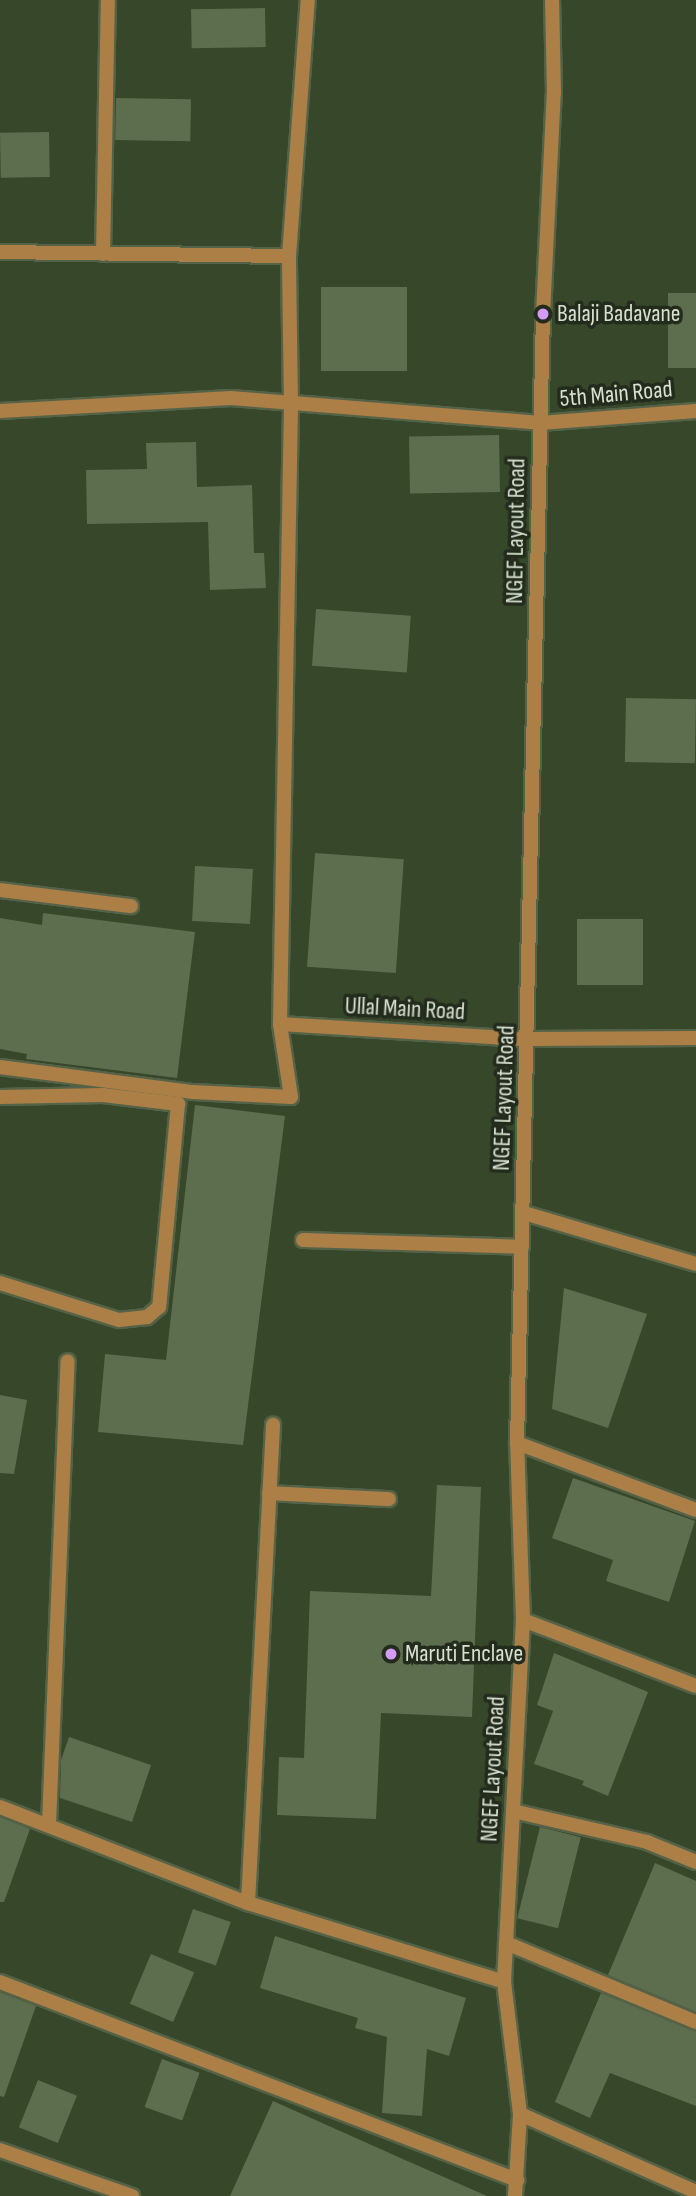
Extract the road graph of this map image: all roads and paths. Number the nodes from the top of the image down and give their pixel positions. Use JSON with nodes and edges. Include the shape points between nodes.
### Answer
{"nodes":[{"id":1,"x":108,"y":0,"type":"edge"},
{"id":2,"x":308,"y":0,"type":"edge"},
{"id":3,"x":552,"y":0,"type":"edge"},
{"id":4,"x":0,"y":252,"type":"edge"},
{"id":5,"x":103,"y":254,"type":"junction"},
{"id":6,"x":289,"y":256,"type":"junction"},
{"id":7,"x":291,"y":406,"type":"junction"},
{"id":8,"x":0,"y":411,"type":"edge"},
{"id":9,"x":696,"y":411,"type":"edge"},
{"id":10,"x":540,"y":423,"type":"junction"},
{"id":11,"x":0,"y":890,"type":"edge"},
{"id":12,"x":131,"y":906,"type":"dead end"},
{"id":13,"x":280,"y":1024,"type":"junction"},
{"id":14,"x":696,"y":1038,"type":"edge"},
{"id":15,"x":528,"y":1040,"type":"junction"},
{"id":16,"x":0,"y":1067,"type":"edge"},
{"id":17,"x":0,"y":1097,"type":"edge"},
{"id":18,"x":524,"y":1213,"type":"junction"},
{"id":19,"x":303,"y":1240,"type":"dead end"},
{"id":20,"x":522,"y":1247,"type":"junction"},
{"id":21,"x":696,"y":1264,"type":"edge"},
{"id":22,"x":0,"y":1283,"type":"edge"},
{"id":23,"x":68,"y":1361,"type":"dead end"},
{"id":24,"x":273,"y":1425,"type":"dead end"},
{"id":25,"x":517,"y":1443,"type":"junction"},
{"id":26,"x":269,"y":1493,"type":"junction"},
{"id":27,"x":389,"y":1499,"type":"dead end"},
{"id":28,"x":696,"y":1510,"type":"edge"},
{"id":29,"x":523,"y":1620,"type":"junction"},
{"id":30,"x":696,"y":1686,"type":"edge"},
{"id":31,"x":0,"y":1807,"type":"edge"},
{"id":32,"x":513,"y":1811,"type":"junction"},
{"id":33,"x":49,"y":1824,"type":"junction"},
{"id":34,"x":696,"y":1862,"type":"edge"},
{"id":35,"x":248,"y":1903,"type":"junction"},
{"id":36,"x":506,"y":1943,"type":"junction"},
{"id":37,"x":0,"y":1982,"type":"edge"},
{"id":38,"x":504,"y":1982,"type":"junction"},
{"id":39,"x":696,"y":2022,"type":"edge"},
{"id":40,"x":520,"y":2115,"type":"junction"},
{"id":41,"x":0,"y":2150,"type":"edge"},
{"id":42,"x":517,"y":2180,"type":"junction"},
{"id":43,"x":696,"y":2192,"type":"edge"},
{"id":44,"x":132,"y":2196,"type":"edge"},
{"id":45,"x":515,"y":2196,"type":"edge"}],
"edges":[{"from":1,"to":5,"type":"street"},
{"from":2,"to":6,"type":"street"},
{"from":3,"to":10,"type":"street","name":"NGEF Layout Road","via":[[554,93]]},
{"from":4,"to":5,"type":"street"},
{"from":5,"to":6,"type":"street"},
{"from":6,"to":7,"type":"street"},
{"from":7,"to":8,"type":"street","name":"5th Main Road","via":[[230,398]]},
{"from":7,"to":10,"type":"street","name":"5th Main Road"},
{"from":7,"to":13,"type":"street"},
{"from":9,"to":10,"type":"street","name":"5th Main Road"},
{"from":10,"to":15,"type":"street","name":"NGEF Layout Road"},
{"from":11,"to":12,"type":"street"},
{"from":13,"to":15,"type":"street","name":"Ullal Main Road"},
{"from":13,"to":16,"type":"street","via":[[291,1097],[192,1092]]},
{"from":14,"to":15,"type":"street","name":"Ullal Main Road"},
{"from":15,"to":18,"type":"street","name":"NGEF Layout Road"},
{"from":17,"to":22,"type":"street","via":[[103,1095],[178,1104],[159,1307],[147,1317],[119,1320]]},
{"from":18,"to":20,"type":"street","name":"NGEF Layout Road"},
{"from":18,"to":21,"type":"street"},
{"from":19,"to":20,"type":"street"},
{"from":20,"to":25,"type":"street","name":"NGEF Layout Road"},
{"from":23,"to":33,"type":"street"},
{"from":24,"to":26,"type":"street"},
{"from":25,"to":28,"type":"street"},
{"from":25,"to":29,"type":"street","name":"NGEF Layout Road"},
{"from":26,"to":27,"type":"street"},
{"from":26,"to":35,"type":"street"},
{"from":29,"to":30,"type":"street"},
{"from":29,"to":32,"type":"street","name":"NGEF Layout Road"},
{"from":31,"to":33,"type":"street"},
{"from":32,"to":34,"type":"street","via":[[647,1842]]},
{"from":32,"to":36,"type":"street","name":"NGEF Layout Road"},
{"from":33,"to":35,"type":"street"},
{"from":35,"to":38,"type":"street"},
{"from":36,"to":38,"type":"street","name":"NGEF Layout Road"},
{"from":36,"to":39,"type":"street"},
{"from":37,"to":42,"type":"street"},
{"from":38,"to":40,"type":"street","name":"NGEF Layout Road"},
{"from":40,"to":42,"type":"street","name":"NGEF Layout Road"},
{"from":40,"to":43,"type":"street"},
{"from":41,"to":44,"type":"street"},
{"from":42,"to":45,"type":"street","name":"NGEF Layout Road"}]}
